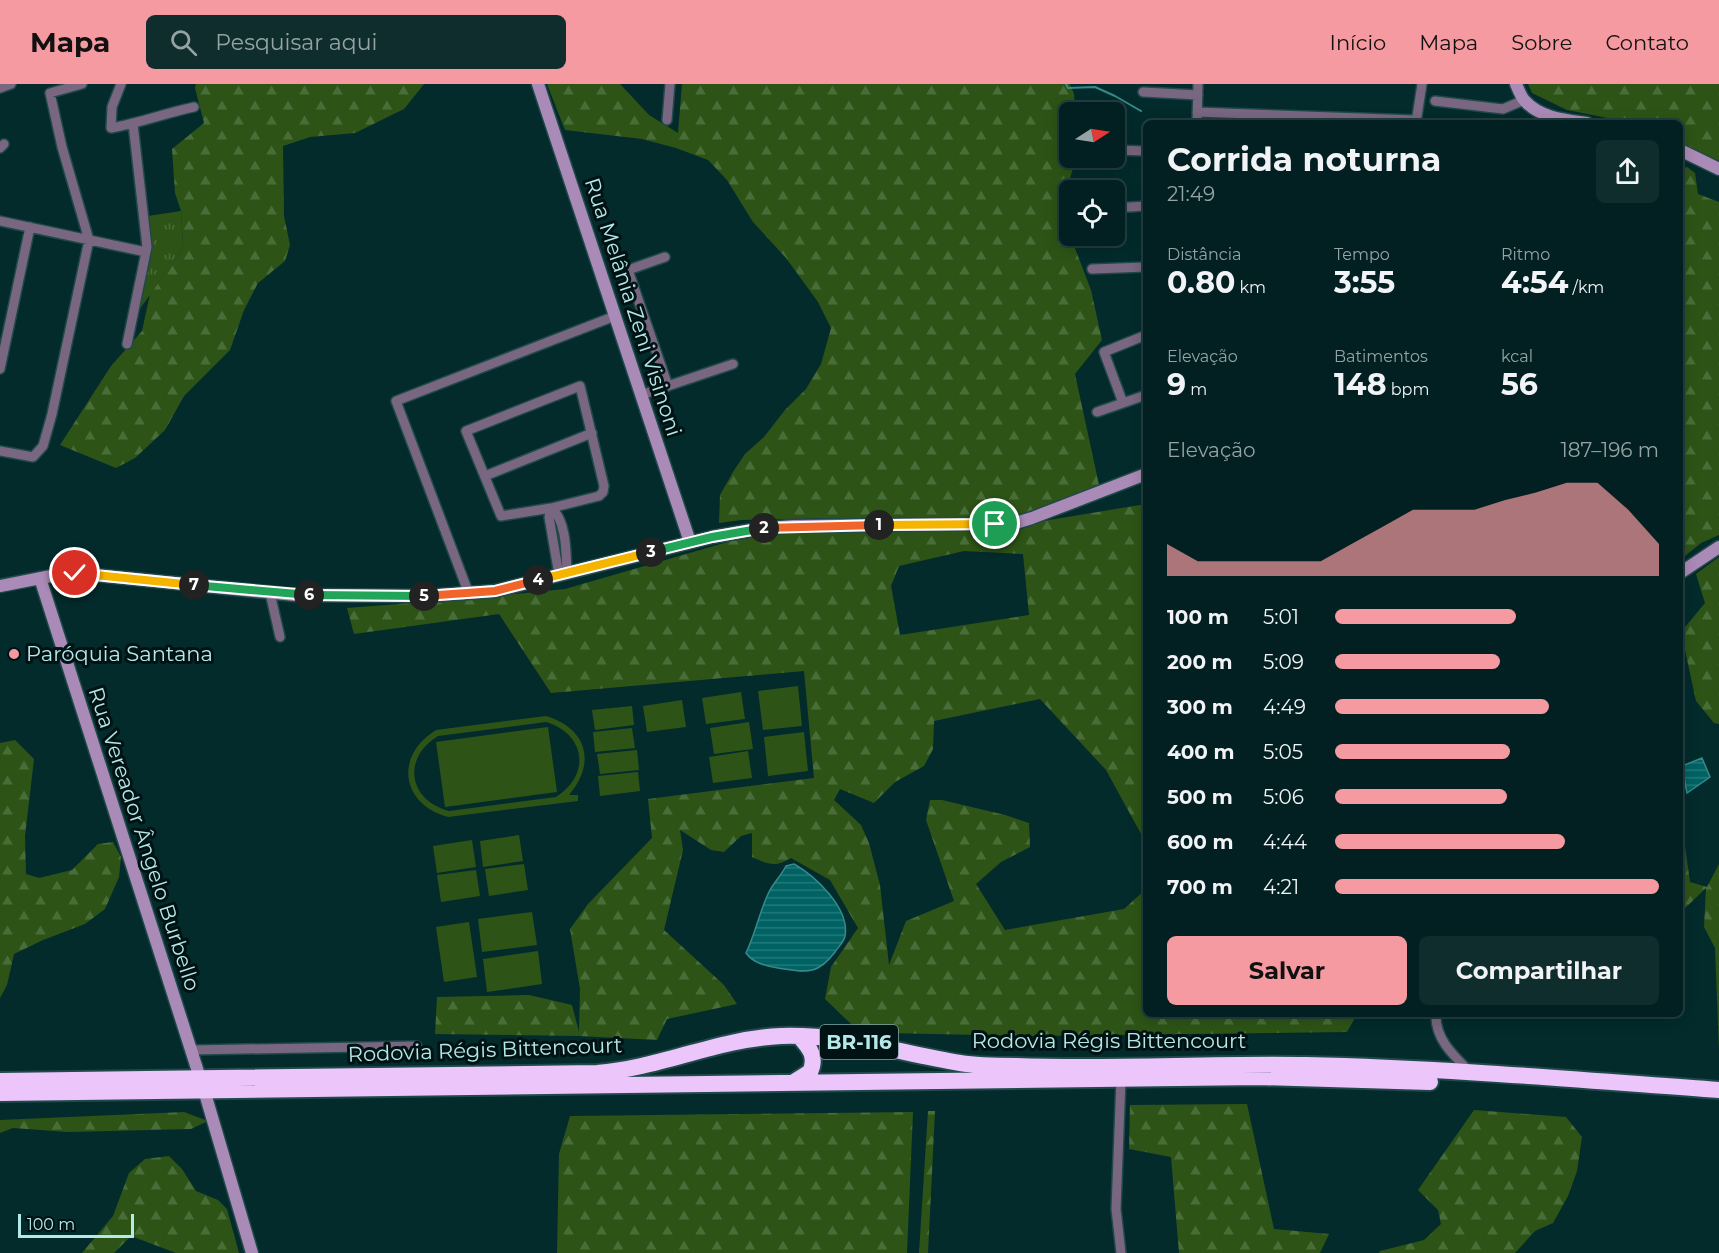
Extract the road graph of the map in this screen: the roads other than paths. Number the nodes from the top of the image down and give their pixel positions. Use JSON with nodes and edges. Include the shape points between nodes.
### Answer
{"nodes":[{"id":1,"x":11,"y":84,"type":"edge"},
{"id":2,"x":82,"y":84,"type":"edge"},
{"id":3,"x":121,"y":84,"type":"edge"},
{"id":4,"x":538,"y":84,"type":"edge"},
{"id":5,"x":670,"y":84,"type":"edge"},
{"id":6,"x":1198,"y":84,"type":"edge"},
{"id":7,"x":1422,"y":84,"type":"edge"},
{"id":8,"x":1516,"y":84,"type":"edge"},
{"id":9,"x":0,"y":88,"type":"edge"},
{"id":10,"x":1143,"y":92,"type":"dead end"},
{"id":11,"x":1198,"y":95,"type":"junction"},
{"id":12,"x":1524,"y":100,"type":"junction"},
{"id":13,"x":1435,"y":101,"type":"dead end"},
{"id":14,"x":194,"y":107,"type":"dead end"},
{"id":15,"x":1197,"y":112,"type":"junction"},
{"id":16,"x":667,"y":120,"type":"dead end"},
{"id":17,"x":1197,"y":120,"type":"edge"},
{"id":18,"x":1372,"y":120,"type":"edge"},
{"id":19,"x":1416,"y":120,"type":"edge"},
{"id":20,"x":1566,"y":120,"type":"edge"},
{"id":21,"x":132,"y":124,"type":"junction"},
{"id":22,"x":1125,"y":150,"type":"edge"},
{"id":23,"x":1143,"y":151,"type":"edge"},
{"id":24,"x":1683,"y":151,"type":"edge"},
{"id":25,"x":1719,"y":169,"type":"edge"},
{"id":26,"x":1143,"y":206,"type":"edge"},
{"id":27,"x":1125,"y":207,"type":"edge"},
{"id":28,"x":0,"y":221,"type":"edge"},
{"id":29,"x":30,"y":227,"type":"junction"},
{"id":30,"x":89,"y":240,"type":"junction"},
{"id":31,"x":146,"y":252,"type":"junction"},
{"id":32,"x":665,"y":257,"type":"dead end"},
{"id":33,"x":1143,"y":267,"type":"edge"},
{"id":34,"x":1092,"y":269,"type":"dead end"},
{"id":35,"x":615,"y":316,"type":"junction"},
{"id":36,"x":1143,"y":337,"type":"edge"},
{"id":37,"x":127,"y":344,"type":"dead end"},
{"id":38,"x":733,"y":364,"type":"dead end"},
{"id":39,"x":0,"y":369,"type":"edge"},
{"id":40,"x":668,"y":386,"type":"junction"},
{"id":41,"x":641,"y":395,"type":"junction"},
{"id":42,"x":1143,"y":395,"type":"edge"},
{"id":43,"x":1123,"y":403,"type":"junction"},
{"id":44,"x":1097,"y":412,"type":"dead end"},
{"id":45,"x":592,"y":433,"type":"junction"},
{"id":46,"x":0,"y":451,"type":"edge"},
{"id":47,"x":1143,"y":475,"type":"edge"},
{"id":48,"x":485,"y":476,"type":"junction"},
{"id":49,"x":551,"y":508,"type":"junction"},
{"id":50,"x":690,"y":542,"type":"junction"},
{"id":51,"x":1719,"y":547,"type":"edge"},
{"id":52,"x":1683,"y":571,"type":"edge"},
{"id":53,"x":563,"y":574,"type":"junction"},
{"id":54,"x":40,"y":578,"type":"junction"},
{"id":55,"x":0,"y":586,"type":"edge"},
{"id":56,"x":270,"y":593,"type":"junction"},
{"id":57,"x":469,"y":594,"type":"junction"},
{"id":58,"x":280,"y":637,"type":"dead end"},
{"id":59,"x":1437,"y":1017,"type":"edge"},
{"id":60,"x":799,"y":1036,"type":"junction"},
{"id":61,"x":417,"y":1046,"type":"dead end"},
{"id":62,"x":191,"y":1050,"type":"junction"},
{"id":63,"x":1470,"y":1072,"type":"junction"},
{"id":64,"x":1121,"y":1079,"type":"junction"},
{"id":65,"x":0,"y":1081,"type":"edge"},
{"id":66,"x":794,"y":1083,"type":"junction"},
{"id":67,"x":202,"y":1084,"type":"junction"},
{"id":68,"x":1719,"y":1090,"type":"edge"},
{"id":69,"x":0,"y":1093,"type":"edge"},
{"id":70,"x":1719,"y":1102,"type":"edge"},
{"id":71,"x":252,"y":1253,"type":"edge"},
{"id":72,"x":1121,"y":1253,"type":"edge"}],
"edges":[{"from":1,"to":9,"type":"street"},
{"from":2,"to":30,"type":"street","via":[[50,93]]},
{"from":3,"to":21,"type":"street","via":[[112,107],[111,128]]},
{"from":4,"to":35,"type":"main road","name":"Rua Melânia Zeni Visinoni"},
{"from":5,"to":16,"type":"street"},
{"from":6,"to":11,"type":"street"},
{"from":7,"to":19,"type":"street"},
{"from":8,"to":12,"type":"main road"},
{"from":10,"to":11,"type":"street"},
{"from":11,"to":15,"type":"street"},
{"from":12,"to":13,"type":"street","via":[[1503,109]]},
{"from":12,"to":20,"type":"main road","via":[[1539,112]]},
{"from":14,"to":21,"type":"street"},
{"from":15,"to":17,"type":"street"},
{"from":15,"to":18,"type":"street"},
{"from":21,"to":31,"type":"street"},
{"from":22,"to":23,"type":"street"},
{"from":24,"to":25,"type":"main road"},
{"from":26,"to":27,"type":"street"},
{"from":28,"to":29,"type":"street"},
{"from":29,"to":30,"type":"street"},
{"from":29,"to":39,"type":"street"},
{"from":30,"to":31,"type":"street"},
{"from":30,"to":46,"type":"street","via":[[43,446],[29,457]]},
{"from":31,"to":37,"type":"street"},
{"from":32,"to":40,"type":"street","via":[[628,270]]},
{"from":33,"to":34,"type":"street"},
{"from":35,"to":41,"type":"main road","name":"Rua Melânia Zeni Visinoni"},
{"from":35,"to":57,"type":"street","via":[[396,401]]},
{"from":36,"to":43,"type":"street","via":[[1104,352]]},
{"from":38,"to":40,"type":"street"},
{"from":40,"to":41,"type":"street"},
{"from":41,"to":50,"type":"main road","name":"Rua Melânia Zeni Visinoni"},
{"from":42,"to":43,"type":"street"},
{"from":43,"to":44,"type":"street"},
{"from":45,"to":48,"type":"street"},
{"from":45,"to":48,"type":"street","via":[[580,386],[466,431]]},
{"from":45,"to":49,"type":"street","via":[[603,492]]},
{"from":47,"to":50,"type":"main road","via":[[1019,522],[777,527]]},
{"from":48,"to":49,"type":"street","via":[[501,516]]},
{"from":49,"to":53,"type":"street","via":[[549,517]]},
{"from":50,"to":53,"type":"main road"},
{"from":51,"to":52,"type":"main road"},
{"from":53,"to":57,"type":"main road"},
{"from":54,"to":55,"type":"main road"},
{"from":54,"to":56,"type":"main road","via":[[85,574]]},
{"from":54,"to":62,"type":"main road","name":"Rua Vereador Ângelo Burbello"},
{"from":56,"to":57,"type":"main road"},
{"from":56,"to":58,"type":"street"},
{"from":59,"to":63,"type":"street","via":[[1440,1037]]},
{"from":60,"to":63,"type":"highway","name":"Rodovia Régis Bittencourt","number":"BR-116","via":[[868,1043],[981,1065],[1284,1065]]},
{"from":60,"to":66,"type":"highway","via":[[814,1059],[810,1072]]},
{"from":60,"to":67,"type":"highway","name":"Rodovia Régis Bittencourt","number":"BR-116","via":[[742,1040],[641,1067],[597,1073]]},
{"from":61,"to":62,"type":"street"},
{"from":62,"to":67,"type":"main road","name":"Rua Vereador Ângelo Burbello"},
{"from":63,"to":68,"type":"highway","name":"Rodovia Régis Bittencourt","number":"BR-116"},
{"from":64,"to":66,"type":"highway","name":"Rodovia Régis Bittencourt","number":"BR-116"},
{"from":64,"to":70,"type":"highway","name":"Rodovia Régis Bittencourt","number":"BR-116","via":[[1334,1078],[1472,1083]]},
{"from":64,"to":72,"type":"street","via":[[1116,1209]]},
{"from":65,"to":67,"type":"highway","name":"Rodovia Régis Bittencourt","number":"BR-116"},
{"from":66,"to":67,"type":"highway","name":"Rodovia Régis Bittencourt","number":"BR-116"},
{"from":67,"to":69,"type":"highway","name":"Rodovia Régis Bittencourt","number":"BR-116"},
{"from":67,"to":71,"type":"main road","name":"Rua Vereador Ângelo Burbello"}]}
